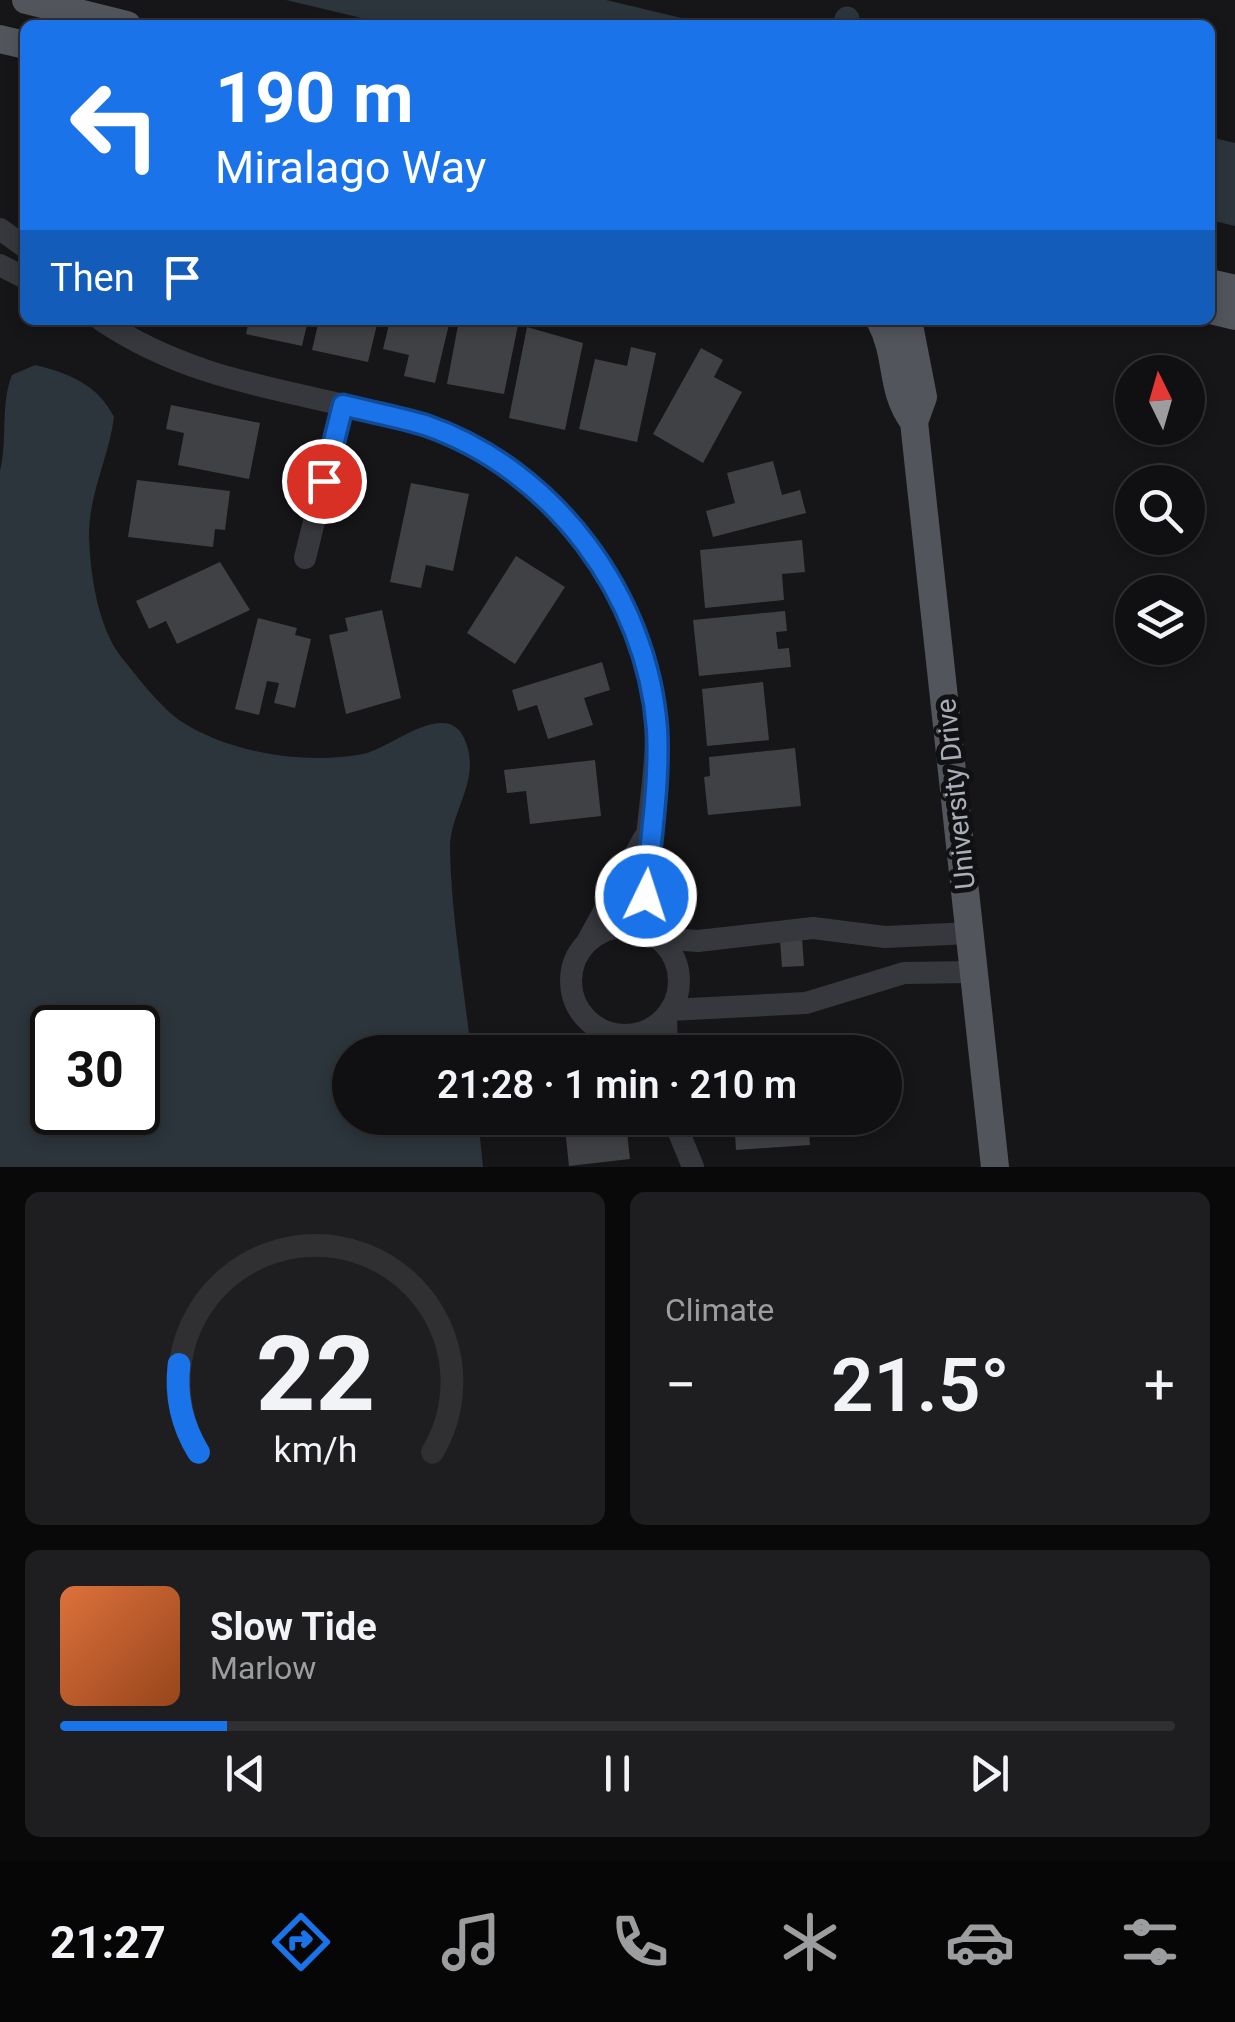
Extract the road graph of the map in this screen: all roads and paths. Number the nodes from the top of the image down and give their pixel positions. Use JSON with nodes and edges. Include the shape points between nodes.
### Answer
{"nodes":[{"id":1,"x":26,"y":0,"type":"edge"},
{"id":2,"x":107,"y":20,"type":"edge"},
{"id":3,"x":110,"y":325,"type":"edge"},
{"id":4,"x":882,"y":325,"type":"edge"},
{"id":5,"x":909,"y":325,"type":"edge"},
{"id":6,"x":343,"y":405,"type":"junction"},
{"id":7,"x":914,"y":422,"type":"junction"},
{"id":8,"x":304,"y":558,"type":"dead end"},
{"id":9,"x":651,"y":822,"type":"junction"},
{"id":10,"x":970,"y":934,"type":"junction"},
{"id":11,"x":655,"y":936,"type":"junction"},
{"id":12,"x":586,"y":944,"type":"junction"},
{"id":13,"x":974,"y":972,"type":"junction"},
{"id":14,"x":668,"y":1013,"type":"junction"},
{"id":15,"x":606,"y":1031,"type":"junction"},
{"id":16,"x":609,"y":1035,"type":"edge"},
{"id":17,"x":667,"y":1035,"type":"edge"},
{"id":18,"x":680,"y":1135,"type":"edge"},
{"id":19,"x":693,"y":1167,"type":"edge"},
{"id":20,"x":995,"y":1167,"type":"edge"}],
"edges":[{"from":1,"to":2,"type":"main road"},
{"from":3,"to":6,"type":"street","via":[[170,361]]},
{"from":4,"to":7,"type":"main road","name":"University Drive","via":[[895,360],[899,401]]},
{"from":5,"to":7,"type":"main road","name":"University Drive","via":[[922,396]]},
{"from":6,"to":8,"type":"street"},
{"from":6,"to":9,"type":"street","via":[[426,426],[479,450],[543,496],[597,558],[633,626],[652,686],[657,747]]},
{"from":7,"to":10,"type":"main road","name":"University Drive"},
{"from":9,"to":11,"type":"street","via":[[646,896]]},
{"from":9,"to":12,"type":"street"},
{"from":10,"to":11,"type":"street","via":[[885,938],[814,928],[698,941]]},
{"from":10,"to":13,"type":"main road","name":"University Drive"},
{"from":11,"to":12,"type":"street","via":[[613,929]]},
{"from":11,"to":14,"type":"street","via":[[679,976]]},
{"from":12,"to":15,"type":"street","via":[[572,970],[574,1000]]},
{"from":13,"to":14,"type":"street","via":[[904,973],[806,1004]]},
{"from":13,"to":20,"type":"main road","name":"University Drive"},
{"from":14,"to":15,"type":"street","via":[[638,1034]]},
{"from":14,"to":17,"type":"street"},
{"from":15,"to":16,"type":"street"},
{"from":18,"to":19,"type":"street"}]}
